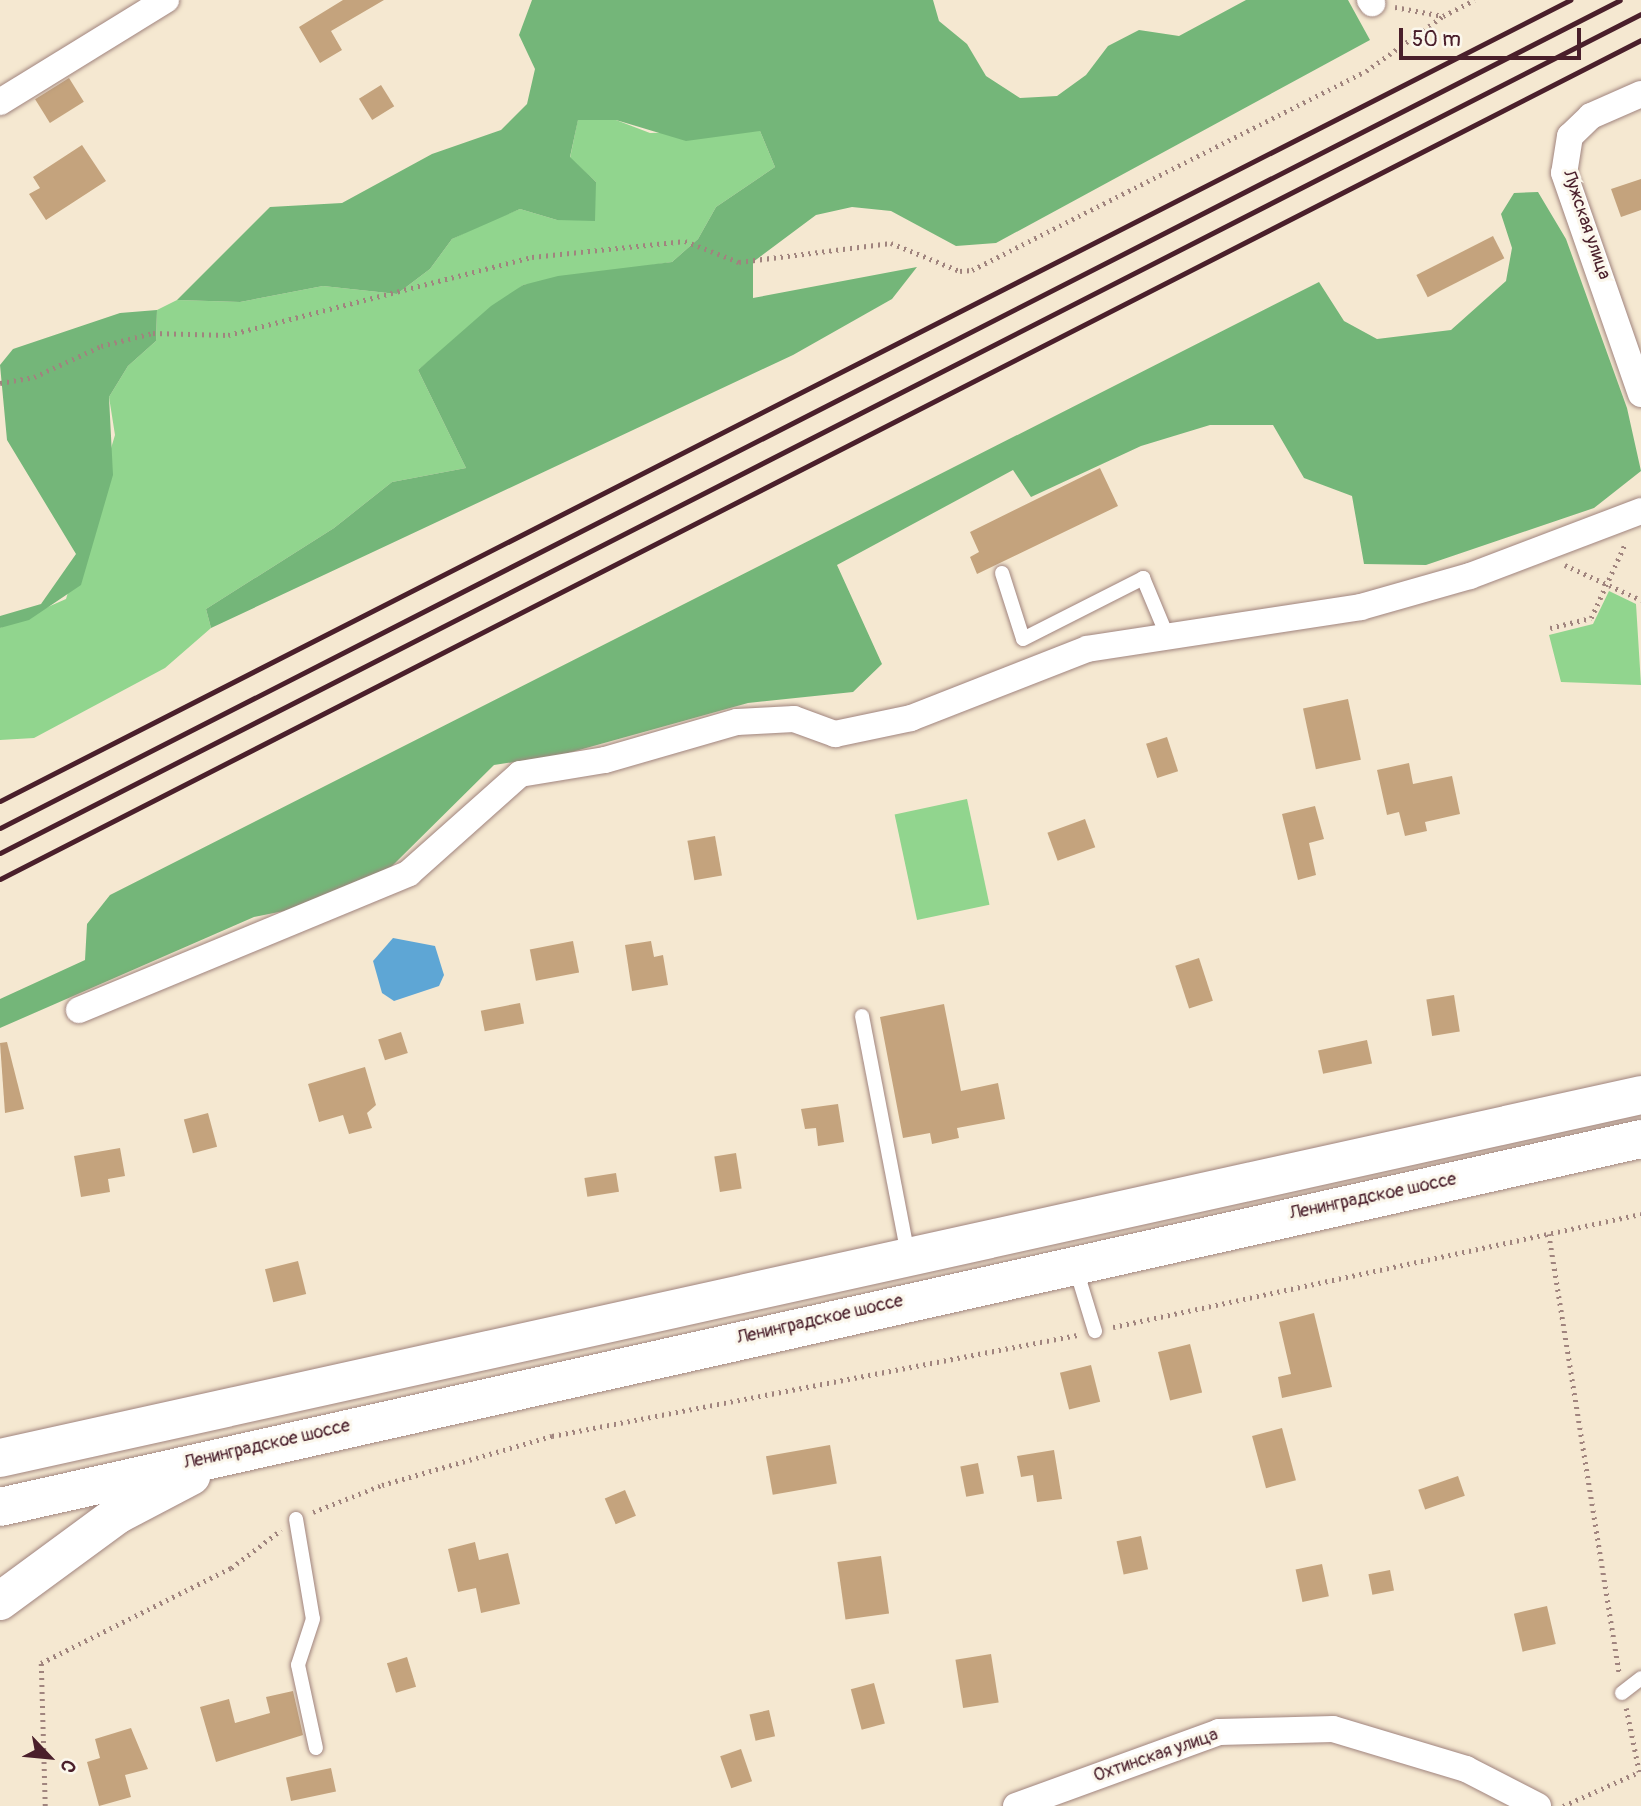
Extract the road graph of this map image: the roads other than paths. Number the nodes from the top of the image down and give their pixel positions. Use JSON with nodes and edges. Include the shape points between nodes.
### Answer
{"nodes":[{"id":1,"x":166,"y":0,"type":"edge"},
{"id":2,"x":1641,"y":94,"type":"edge"},
{"id":3,"x":0,"y":102,"type":"edge"},
{"id":4,"x":1641,"y":394,"type":"edge"},
{"id":5,"x":1641,"y":511,"type":"edge"},
{"id":6,"x":1002,"y":573,"type":"dead end"},
{"id":7,"x":1166,"y":633,"type":"junction"},
{"id":8,"x":79,"y":1010,"type":"dead end"},
{"id":9,"x":862,"y":1016,"type":"dead end"},
{"id":10,"x":1641,"y":1095,"type":"edge"},
{"id":11,"x":1641,"y":1139,"type":"edge"},
{"id":12,"x":908,"y":1256,"type":"junction"},
{"id":13,"x":1074,"y":1263,"type":"junction"},
{"id":14,"x":1095,"y":1331,"type":"road end"},
{"id":15,"x":235,"y":1452,"type":"junction"},
{"id":16,"x":0,"y":1458,"type":"edge"},
{"id":17,"x":0,"y":1507,"type":"edge"},
{"id":18,"x":296,"y":1519,"type":"road end"},
{"id":19,"x":0,"y":1601,"type":"edge"},
{"id":20,"x":1641,"y":1678,"type":"edge"},
{"id":21,"x":1622,"y":1693,"type":"road end"},
{"id":22,"x":316,"y":1748,"type":"dead end"},
{"id":23,"x":1016,"y":1806,"type":"edge"},
{"id":24,"x":1538,"y":1806,"type":"edge"}],
"edges":[{"from":1,"to":3,"type":"street"},
{"from":2,"to":4,"type":"street","name":"Лужская улица","via":[[1591,116],[1570,136],[1564,163]]},
{"from":5,"to":7,"type":"street","via":[[1470,576],[1361,607]]},
{"from":6,"to":7,"type":"lane","via":[[1023,639],[1143,578]]},
{"from":7,"to":8,"type":"street","via":[[1087,649],[911,718],[835,734],[794,719],[737,722],[606,760],[520,775],[409,873]]},
{"from":9,"to":12,"type":"lane"},
{"from":10,"to":12,"type":"highway"},
{"from":11,"to":13,"type":"highway","name":"Ленинградское шоссе"},
{"from":12,"to":16,"type":"highway"},
{"from":13,"to":14,"type":"lane"},
{"from":13,"to":15,"type":"highway","name":"Ленинградское шоссе"},
{"from":15,"to":17,"type":"highway","name":"Ленинградское шоссе"},
{"from":15,"to":19,"type":"highway","via":[[117,1515]]},
{"from":18,"to":22,"type":"lane","via":[[313,1619],[298,1665]]},
{"from":20,"to":21,"type":"lane"},
{"from":23,"to":24,"type":"street","name":"Охтинская улица","via":[[1219,1732],[1332,1729],[1466,1769]]}]}
